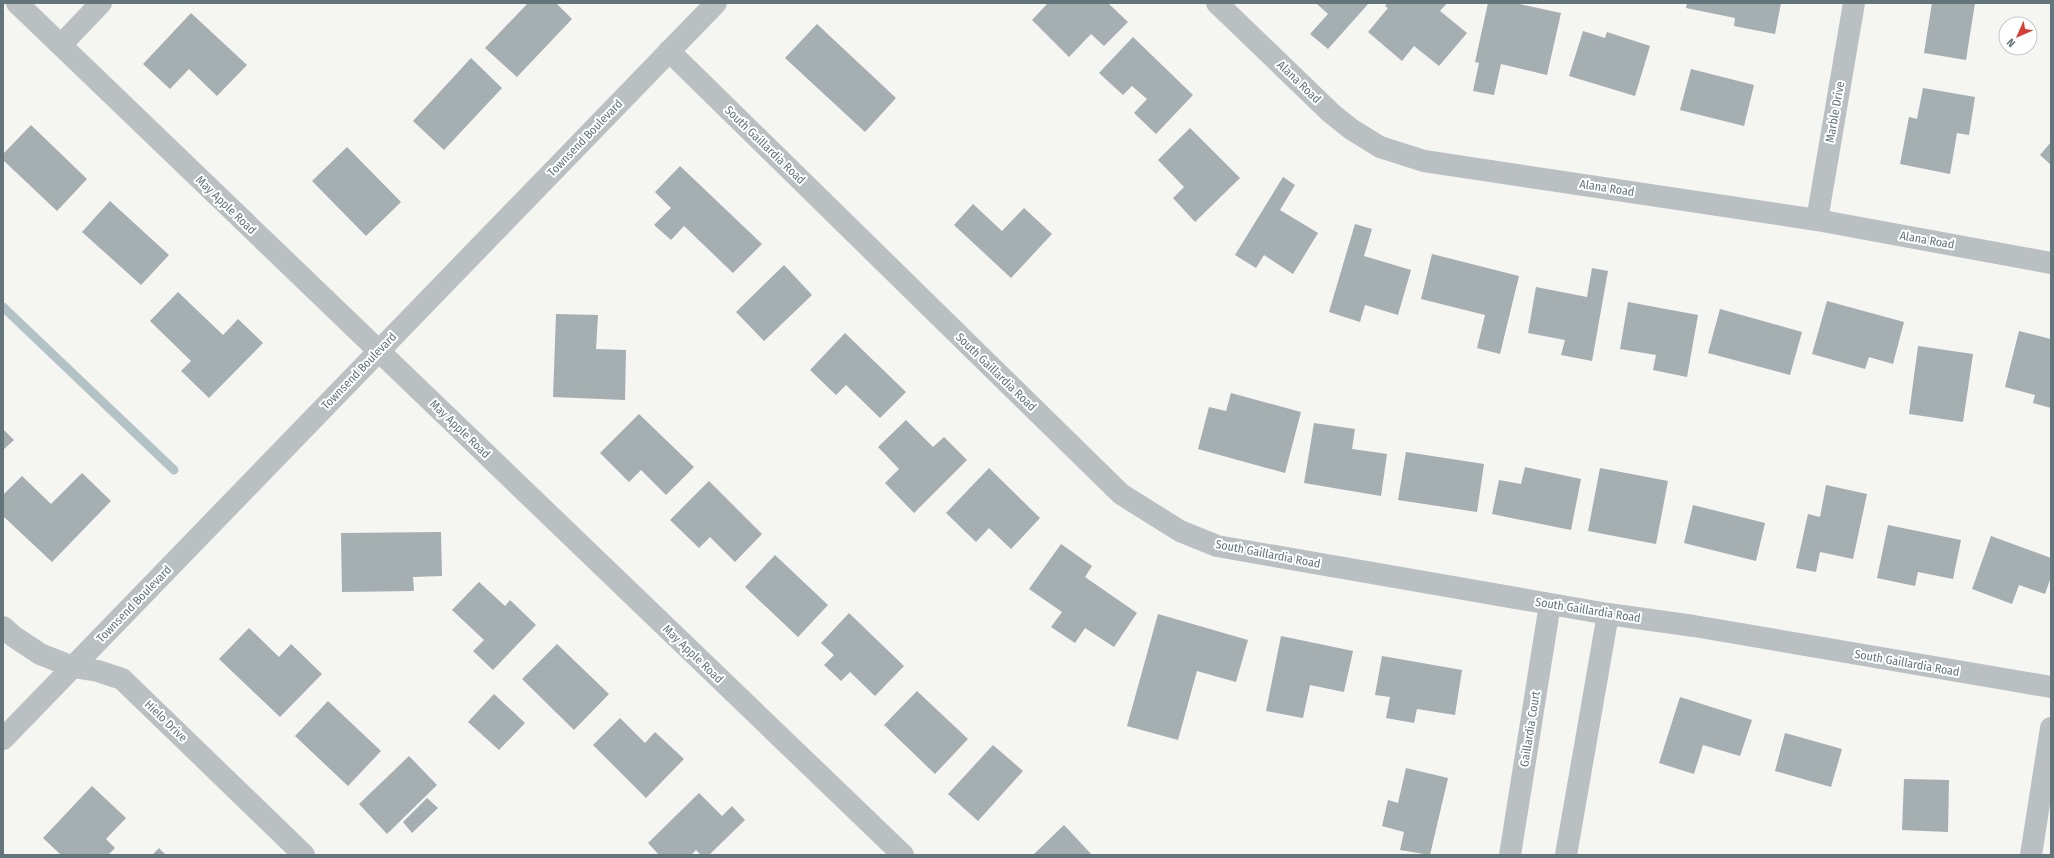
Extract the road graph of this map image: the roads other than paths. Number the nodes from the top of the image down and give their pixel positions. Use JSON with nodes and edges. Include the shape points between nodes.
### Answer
{"nodes":[{"id":1,"x":17,"y":3,"type":"edge"},
{"id":2,"x":101,"y":3,"type":"edge"},
{"id":3,"x":716,"y":3,"type":"edge"},
{"id":4,"x":1217,"y":3,"type":"edge"},
{"id":5,"x":1854,"y":3,"type":"edge"},
{"id":6,"x":61,"y":45,"type":"junction"},
{"id":7,"x":669,"y":51,"type":"junction"},
{"id":8,"x":1817,"y":220,"type":"junction"},
{"id":9,"x":2051,"y":263,"type":"edge"},
{"id":10,"x":378,"y":351,"type":"junction"},
{"id":11,"x":1550,"y":604,"type":"junction"},
{"id":12,"x":1608,"y":614,"type":"junction"},
{"id":13,"x":3,"y":627,"type":"edge"},
{"id":14,"x":72,"y":667,"type":"junction"},
{"id":15,"x":2051,"y":687,"type":"edge"},
{"id":16,"x":2051,"y":728,"type":"edge"},
{"id":17,"x":3,"y":739,"type":"edge"},
{"id":18,"x":304,"y":855,"type":"edge"},
{"id":19,"x":903,"y":855,"type":"edge"},
{"id":20,"x":1510,"y":855,"type":"edge"},
{"id":21,"x":1566,"y":855,"type":"edge"},
{"id":22,"x":2031,"y":855,"type":"edge"}],
"edges":[{"from":1,"to":6,"type":"street","name":"May Apple Road"},
{"from":2,"to":6,"type":"street"},
{"from":3,"to":7,"type":"street","name":"Townsend Boulevard"},
{"from":4,"to":8,"type":"street","name":"Alana Road","via":[[1331,113],[1380,147],[1424,161]]},
{"from":5,"to":8,"type":"street","name":"Marble Drive"},
{"from":6,"to":10,"type":"street","name":"May Apple Road"},
{"from":7,"to":10,"type":"street","name":"Townsend Boulevard"},
{"from":7,"to":11,"type":"street","name":"South Gaillardia Road","via":[[1127,498],[1180,531],[1217,546]]},
{"from":8,"to":9,"type":"street","name":"Alana Road"},
{"from":10,"to":14,"type":"street","name":"Townsend Boulevard"},
{"from":10,"to":19,"type":"street","name":"May Apple Road"},
{"from":11,"to":12,"type":"street","name":"South Gaillardia Road"},
{"from":11,"to":20,"type":"street","name":"Gaillardia Court"},
{"from":12,"to":15,"type":"street","name":"South Gaillardia Road","via":[[1694,626]]},
{"from":12,"to":21,"type":"street"},
{"from":13,"to":14,"type":"street","name":"Hielo Drive","via":[[40,654]]},
{"from":14,"to":17,"type":"street","name":"Townsend Boulevard"},
{"from":14,"to":18,"type":"street","name":"Hielo Drive","via":[[98,671],[122,679]]},
{"from":16,"to":22,"type":"street"}]}
